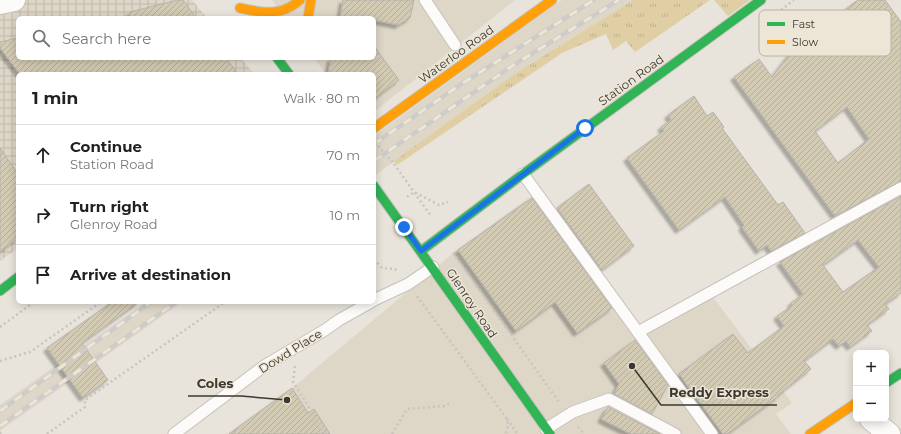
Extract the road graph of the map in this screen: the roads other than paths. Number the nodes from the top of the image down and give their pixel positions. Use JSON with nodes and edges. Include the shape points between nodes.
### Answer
{"nodes":[{"id":1,"x":14,"y":0,"type":"edge"},
{"id":2,"x":234,"y":0,"type":"edge"},
{"id":3,"x":300,"y":0,"type":"edge"},
{"id":4,"x":311,"y":0,"type":"edge"},
{"id":5,"x":426,"y":0,"type":"edge"},
{"id":6,"x":552,"y":0,"type":"edge"},
{"id":7,"x":761,"y":0,"type":"edge"},
{"id":8,"x":0,"y":3,"type":"edge"},
{"id":9,"x":240,"y":8,"type":"junction"},
{"id":10,"x":246,"y":16,"type":"edge"},
{"id":11,"x":308,"y":16,"type":"edge"},
{"id":12,"x":455,"y":45,"type":"dead end"},
{"id":13,"x":279,"y":60,"type":"edge"},
{"id":14,"x":292,"y":72,"type":"edge"},
{"id":15,"x":376,"y":127,"type":"edge"},
{"id":16,"x":523,"y":174,"type":"junction"},
{"id":17,"x":901,"y":188,"type":"edge"},
{"id":18,"x":376,"y":189,"type":"edge"},
{"id":19,"x":421,"y":251,"type":"junction"},
{"id":20,"x":433,"y":267,"type":"junction"},
{"id":21,"x":16,"y":279,"type":"edge"},
{"id":22,"x":0,"y":291,"type":"edge"},
{"id":23,"x":376,"y":299,"type":"edge"},
{"id":24,"x":367,"y":304,"type":"edge"},
{"id":25,"x":638,"y":332,"type":"junction"},
{"id":26,"x":901,"y":373,"type":"edge"},
{"id":27,"x":889,"y":381,"type":"edge"},
{"id":28,"x":853,"y":406,"type":"edge"},
{"id":29,"x":875,"y":422,"type":"edge"},
{"id":30,"x":545,"y":432,"type":"edge"},
{"id":31,"x":174,"y":434,"type":"edge"},
{"id":32,"x":675,"y":434,"type":"edge"},
{"id":33,"x":712,"y":434,"type":"edge"},
{"id":34,"x":810,"y":434,"type":"edge"},
{"id":35,"x":889,"y":434,"type":"edge"}],
"edges":[{"from":1,"to":8,"type":"street"},
{"from":2,"to":9,"type":"street"},
{"from":3,"to":9,"type":"street","via":[[289,9],[271,14]]},
{"from":4,"to":11,"type":"street"},
{"from":5,"to":12,"type":"lane"},
{"from":6,"to":15,"type":"street","name":"Waterloo Road"},
{"from":7,"to":16,"type":"street","name":"Station Road"},
{"from":9,"to":10,"type":"street"},
{"from":13,"to":14,"type":"street"},
{"from":16,"to":19,"type":"street","name":"Station Road"},
{"from":16,"to":25,"type":"lane"},
{"from":17,"to":25,"type":"lane"},
{"from":18,"to":19,"type":"street","name":"Glenroy Road"},
{"from":19,"to":20,"type":"street","name":"Glenroy Road"},
{"from":20,"to":23,"type":"lane","via":[[408,284]]},
{"from":20,"to":30,"type":"street","name":"Glenroy Road"},
{"from":21,"to":22,"type":"street"},
{"from":24,"to":31,"type":"lane","name":"Dowd Place","via":[[264,366]]},
{"from":25,"to":33,"type":"lane"},
{"from":26,"to":27,"type":"street"},
{"from":28,"to":34,"type":"street"},
{"from":29,"to":35,"type":"street"},
{"from":30,"to":32,"type":"lane","via":[[569,414],[609,399]]}]}
